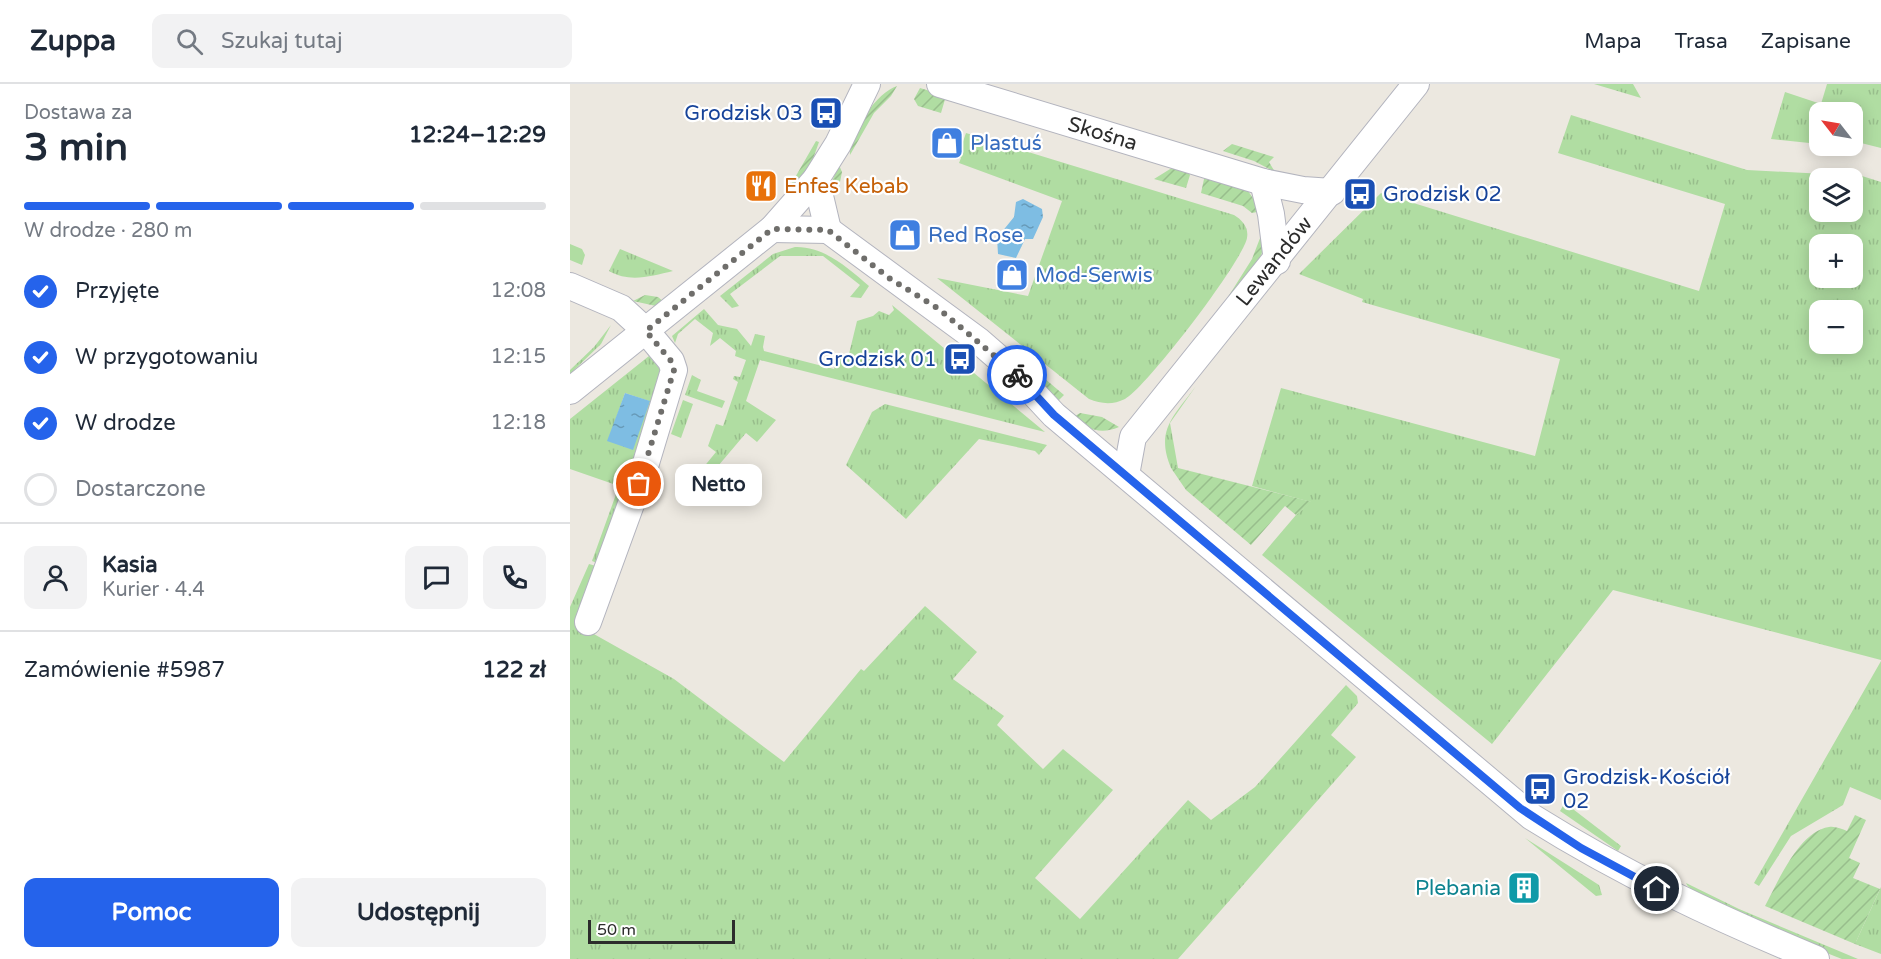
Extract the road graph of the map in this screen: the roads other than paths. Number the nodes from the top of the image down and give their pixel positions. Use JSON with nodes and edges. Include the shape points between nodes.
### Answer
{"nodes":[{"id":1,"x":867,"y":84,"type":"edge"},
{"id":2,"x":940,"y":84,"type":"edge"},
{"id":3,"x":1416,"y":84,"type":"edge"},
{"id":4,"x":816,"y":179,"type":"junction"},
{"id":5,"x":1263,"y":182,"type":"junction"},
{"id":6,"x":1332,"y":192,"type":"junction"},
{"id":7,"x":772,"y":229,"type":"junction"},
{"id":8,"x":828,"y":230,"type":"junction"},
{"id":9,"x":1277,"y":261,"type":"junction"},
{"id":10,"x":570,"y":286,"type":"edge"},
{"id":11,"x":646,"y":331,"type":"junction"},
{"id":12,"x":570,"y":391,"type":"edge"},
{"id":13,"x":1079,"y":436,"type":"junction"},
{"id":14,"x":1133,"y":437,"type":"junction"},
{"id":15,"x":1126,"y":475,"type":"junction"},
{"id":16,"x":588,"y":622,"type":"dead end"},
{"id":17,"x":1816,"y":959,"type":"edge"}],
"edges":[{"from":1,"to":4,"type":"street"},
{"from":2,"to":5,"type":"street","name":"Skośna"},
{"from":3,"to":6,"type":"street","name":"Lewandów"},
{"from":4,"to":7,"type":"street"},
{"from":4,"to":8,"type":"street"},
{"from":5,"to":6,"type":"street","name":"Skośna"},
{"from":5,"to":9,"type":"street"},
{"from":6,"to":9,"type":"street","name":"Lewandów"},
{"from":7,"to":8,"type":"street"},
{"from":7,"to":11,"type":"street"},
{"from":8,"to":13,"type":"street","via":[[979,341]]},
{"from":9,"to":14,"type":"street","name":"Lewandów"},
{"from":10,"to":11,"type":"street","via":[[621,308]]},
{"from":11,"to":12,"type":"street"},
{"from":11,"to":16,"type":"street","via":[[671,361],[673,381]]},
{"from":13,"to":14,"type":"street"},
{"from":13,"to":15,"type":"street"},
{"from":14,"to":15,"type":"street","name":"Lewandów"},
{"from":15,"to":17,"type":"street","via":[[1532,817],[1657,889]]}]}
